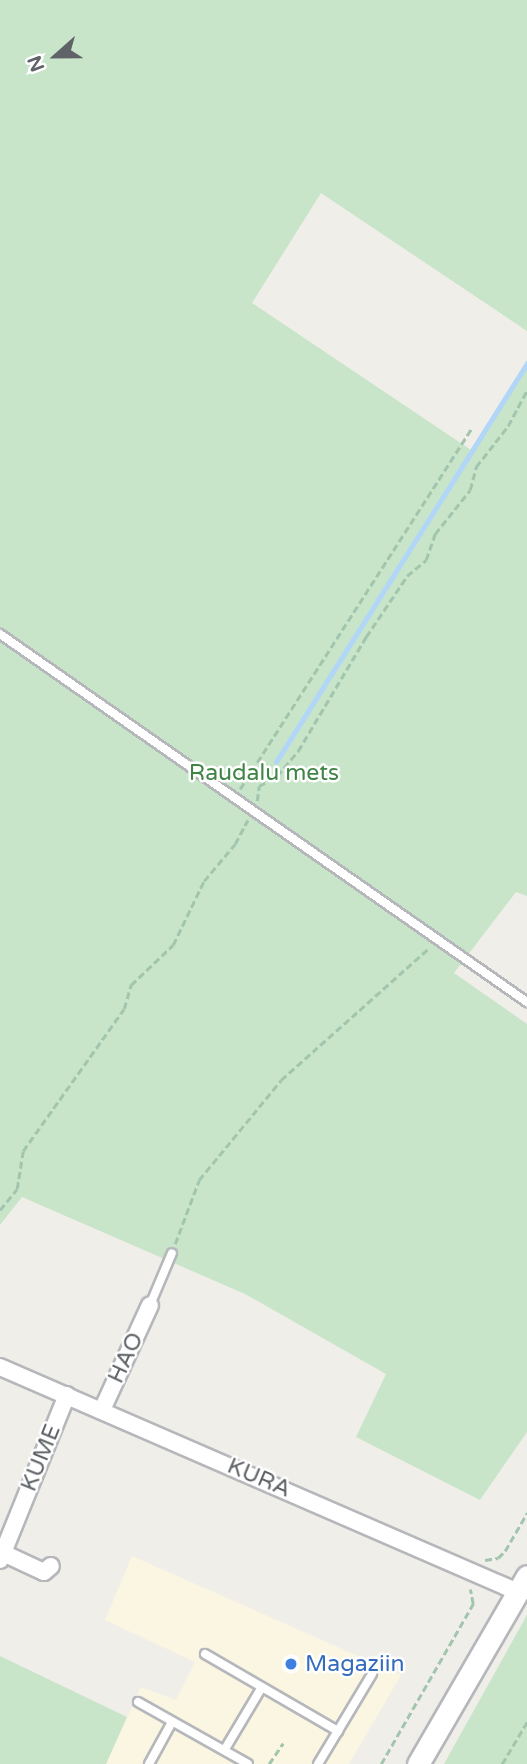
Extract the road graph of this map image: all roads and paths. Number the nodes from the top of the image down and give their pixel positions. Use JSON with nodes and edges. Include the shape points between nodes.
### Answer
{"nodes":[{"id":1,"x":527,"y":391,"type":"edge"},
{"id":2,"x":471,"y":428,"type":"dead end"},
{"id":3,"x":0,"y":634,"type":"edge"},
{"id":4,"x":237,"y":795,"type":"junction"},
{"id":5,"x":254,"y":807,"type":"junction"},
{"id":6,"x":440,"y":940,"type":"junction"},
{"id":7,"x":527,"y":1002,"type":"edge"},
{"id":8,"x":0,"y":1210,"type":"edge"},
{"id":9,"x":172,"y":1253,"type":"joint"},
{"id":10,"x":150,"y":1305,"type":"joint"},
{"id":11,"x":0,"y":1367,"type":"edge"},
{"id":12,"x":67,"y":1395,"type":"junction"},
{"id":13,"x":102,"y":1410,"type":"junction"},
{"id":14,"x":527,"y":1513,"type":"edge"},
{"id":15,"x":1,"y":1557,"type":"edge"},
{"id":16,"x":51,"y":1566,"type":"dead end"},
{"id":17,"x":466,"y":1569,"type":"junction"},
{"id":18,"x":522,"y":1584,"type":"edge"},
{"id":19,"x":205,"y":1654,"type":"dead end"},
{"id":20,"x":372,"y":1674,"type":"dead end"},
{"id":21,"x":262,"y":1686,"type":"junction"},
{"id":22,"x":138,"y":1702,"type":"dead end"},
{"id":23,"x":173,"y":1722,"type":"junction"},
{"id":24,"x":527,"y":1722,"type":"edge"},
{"id":25,"x":338,"y":1731,"type":"junction"},
{"id":26,"x":283,"y":1743,"type":"dead end"},
{"id":27,"x":225,"y":1749,"type":"junction"},
{"id":28,"x":149,"y":1764,"type":"edge"},
{"id":29,"x":248,"y":1764,"type":"edge"},
{"id":30,"x":269,"y":1764,"type":"edge"},
{"id":31,"x":318,"y":1764,"type":"edge"},
{"id":32,"x":381,"y":1764,"type":"edge"},
{"id":33,"x":418,"y":1764,"type":"edge"},
{"id":34,"x":502,"y":1764,"type":"edge"}],
"edges":[{"from":1,"to":5,"type":"path","via":[[508,426],[475,467],[470,490],[435,534],[426,560],[407,576],[366,637],[299,751],[277,776],[259,786]]},
{"from":2,"to":4,"type":"path"},
{"from":3,"to":4,"type":"lane"},
{"from":4,"to":5,"type":"lane"},
{"from":5,"to":6,"type":"lane"},
{"from":5,"to":8,"type":"path","via":[[235,844],[204,881],[173,945],[131,985],[124,1009],[23,1151],[17,1189]]},
{"from":6,"to":7,"type":"lane"},
{"from":6,"to":9,"type":"path","via":[[374,993],[281,1080],[200,1180]]},
{"from":9,"to":10,"type":"lane"},
{"from":10,"to":13,"type":"street","name":"HAO"},
{"from":11,"to":12,"type":"street","name":"KURA"},
{"from":12,"to":13,"type":"street","name":"KURA"},
{"from":12,"to":15,"type":"street","name":"KUME"},
{"from":13,"to":17,"type":"street","name":"KURA"},
{"from":14,"to":17,"type":"path","via":[[498,1558],[476,1559]]},
{"from":15,"to":16,"type":"street","via":[[44,1572]]},
{"from":17,"to":18,"type":"street","name":"KURA"},
{"from":17,"to":32,"type":"path","via":[[464,1579],[473,1604]]},
{"from":18,"to":33,"type":"main road"},
{"from":19,"to":21,"type":"lane"},
{"from":20,"to":25,"type":"lane"},
{"from":21,"to":25,"type":"lane"},
{"from":21,"to":27,"type":"lane"},
{"from":22,"to":23,"type":"lane"},
{"from":23,"to":27,"type":"lane"},
{"from":23,"to":28,"type":"lane"},
{"from":24,"to":34,"type":"path"},
{"from":25,"to":31,"type":"lane"},
{"from":26,"to":30,"type":"path"},
{"from":27,"to":29,"type":"lane"}]}
